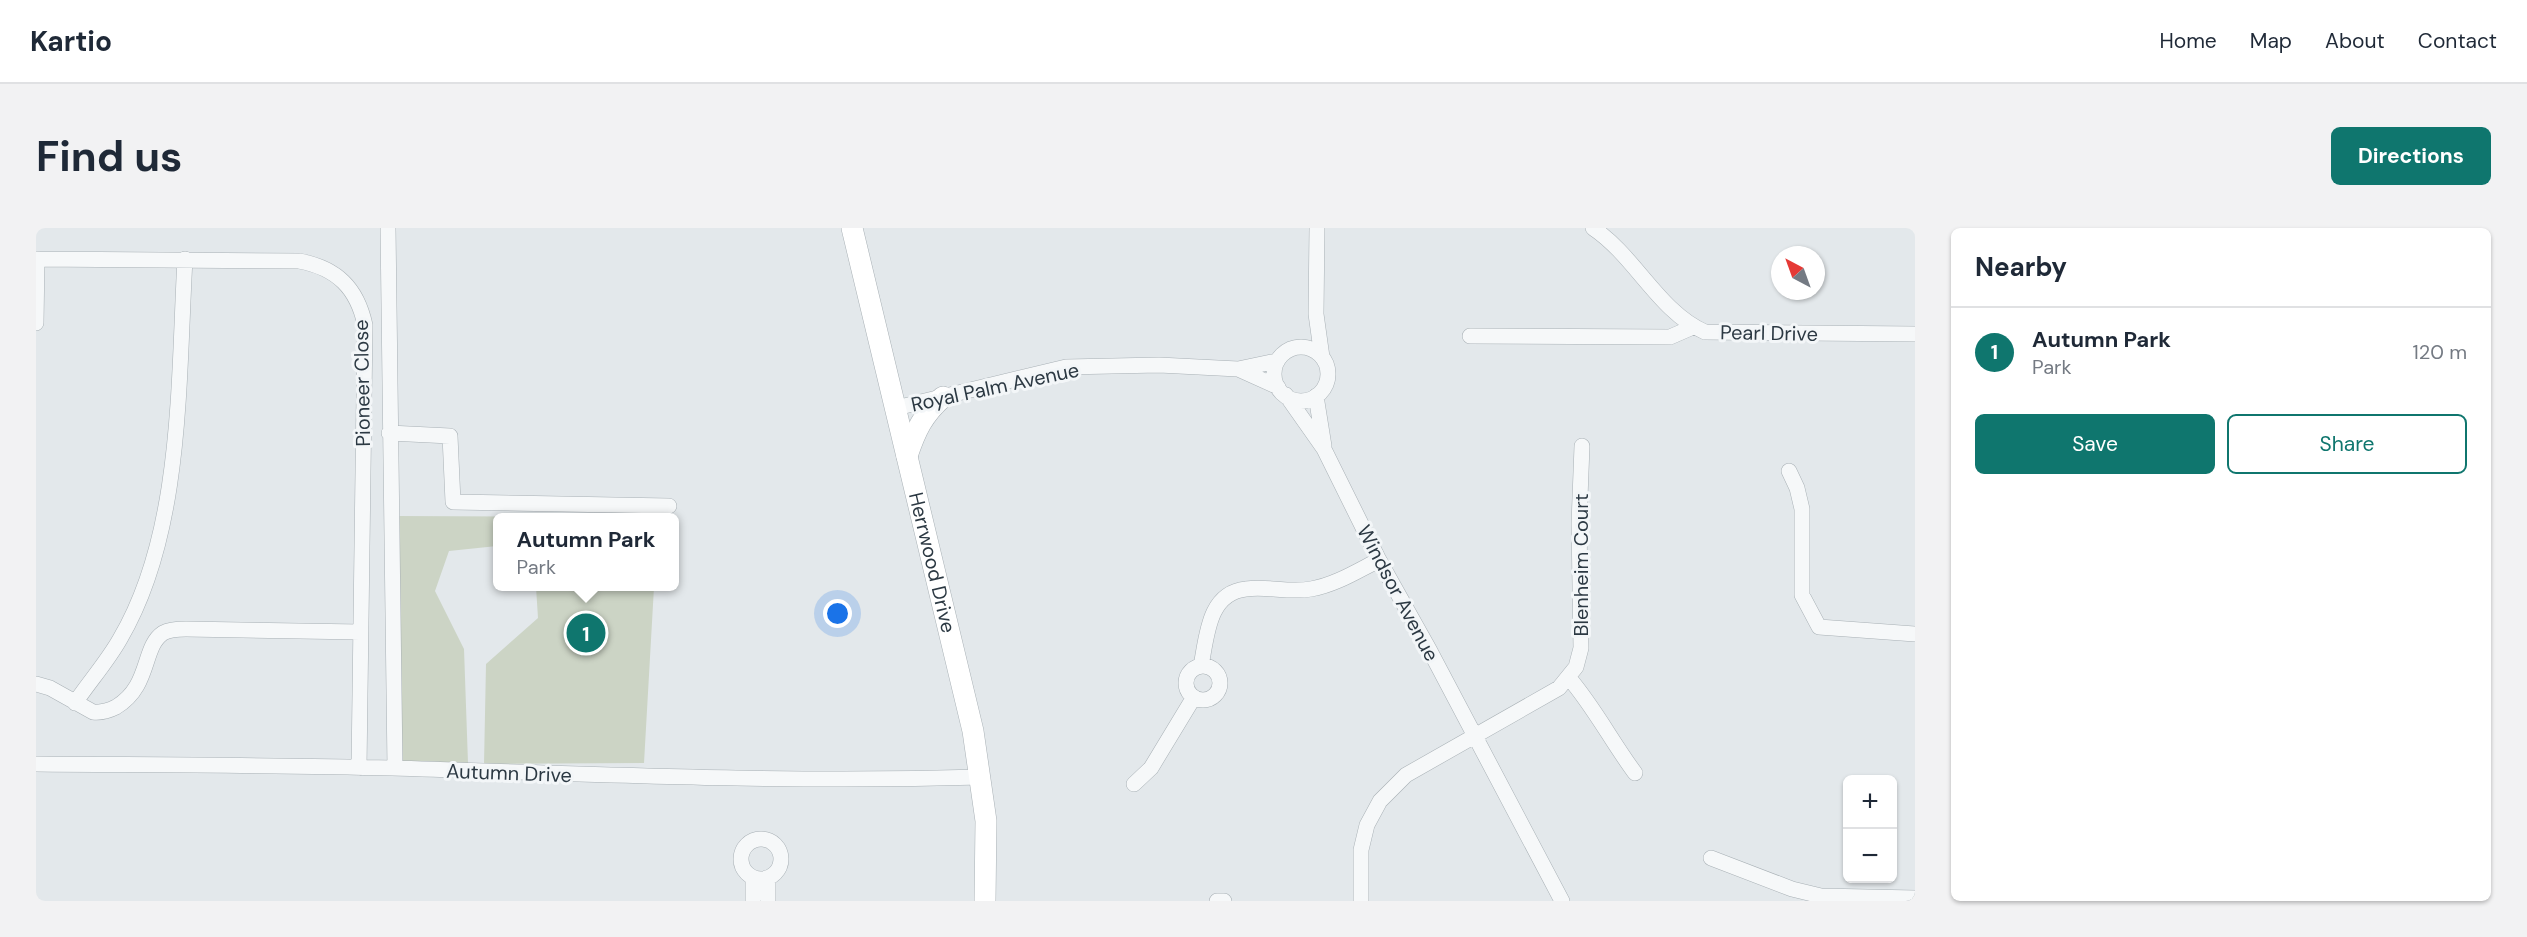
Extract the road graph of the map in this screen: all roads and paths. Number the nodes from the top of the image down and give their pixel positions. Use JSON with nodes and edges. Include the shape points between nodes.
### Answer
{"nodes":[{"id":1,"x":388,"y":228,"type":"edge"},
{"id":2,"x":852,"y":228,"type":"edge"},
{"id":3,"x":1317,"y":228,"type":"edge"},
{"id":4,"x":1593,"y":228,"type":"edge"},
{"id":5,"x":37,"y":259,"type":"edge"},
{"id":6,"x":185,"y":259,"type":"junction"},
{"id":7,"x":1316,"y":314,"type":"junction"},
{"id":8,"x":36,"y":323,"type":"edge"},
{"id":9,"x":1693,"y":327,"type":"junction"},
{"id":10,"x":1915,"y":334,"type":"edge"},
{"id":11,"x":1470,"y":336,"type":"dead end"},
{"id":12,"x":1298,"y":347,"type":"junction"},
{"id":13,"x":1322,"y":357,"type":"junction"},
{"id":14,"x":1277,"y":361,"type":"junction"},
{"id":15,"x":1238,"y":369,"type":"junction"},
{"id":16,"x":1282,"y":391,"type":"junction"},
{"id":17,"x":1316,"y":396,"type":"junction"},
{"id":18,"x":943,"y":397,"type":"junction"},
{"id":19,"x":896,"y":408,"type":"junction"},
{"id":20,"x":389,"y":433,"type":"junction"},
{"id":21,"x":1582,"y":446,"type":"dead end"},
{"id":22,"x":1324,"y":449,"type":"junction"},
{"id":23,"x":907,"y":456,"type":"junction"},
{"id":24,"x":1789,"y":471,"type":"dead end"},
{"id":25,"x":669,"y":506,"type":"dead end"},
{"id":26,"x":1379,"y":560,"type":"junction"},
{"id":27,"x":360,"y":632,"type":"junction"},
{"id":28,"x":1915,"y":634,"type":"edge"},
{"id":29,"x":1201,"y":666,"type":"junction"},
{"id":30,"x":1569,"y":678,"type":"junction"},
{"id":31,"x":36,"y":684,"type":"edge"},
{"id":32,"x":1194,"y":697,"type":"junction"},
{"id":33,"x":75,"y":703,"type":"junction"},
{"id":34,"x":1475,"y":735,"type":"junction"},
{"id":35,"x":36,"y":764,"type":"edge"},
{"id":36,"x":359,"y":768,"type":"junction"},
{"id":37,"x":394,"y":768,"type":"junction"},
{"id":38,"x":1635,"y":773,"type":"dead end"},
{"id":39,"x":981,"y":777,"type":"junction"},
{"id":40,"x":1134,"y":784,"type":"dead end"},
{"id":41,"x":1711,"y":858,"type":"dead end"},
{"id":42,"x":1795,"y":895,"type":"edge"},
{"id":43,"x":1915,"y":898,"type":"edge"},
{"id":44,"x":753,"y":901,"type":"edge"},
{"id":45,"x":768,"y":901,"type":"edge"},
{"id":46,"x":985,"y":901,"type":"edge"},
{"id":47,"x":1217,"y":901,"type":"edge"},
{"id":48,"x":1224,"y":901,"type":"edge"},
{"id":49,"x":1361,"y":901,"type":"edge"},
{"id":50,"x":1562,"y":901,"type":"edge"}],
"edges":[{"from":1,"to":20,"type":"street","name":"Pioneer Close"},
{"from":2,"to":19,"type":"street","name":"Herrwood Drive"},
{"from":3,"to":7,"type":"street"},
{"from":4,"to":9,"type":"street","name":"Pearl Drive"},
{"from":5,"to":6,"type":"street","name":"Pioneer Close"},
{"from":5,"to":8,"type":"street"},
{"from":6,"to":27,"type":"street","name":"Pioneer Close","via":[[315,264],[345,282],[357,298],[365,325]]},
{"from":6,"to":33,"type":"street","via":[[172,470],[163,523],[140,595],[120,639]]},
{"from":7,"to":12,"type":"street"},
{"from":7,"to":13,"type":"street"},
{"from":9,"to":10,"type":"street","name":"Pearl Drive","via":[[1719,334]]},
{"from":9,"to":11,"type":"street","via":[[1670,337]]},
{"from":12,"to":13,"type":"street","via":[[1307,347]]},
{"from":12,"to":14,"type":"street"},
{"from":13,"to":17,"type":"street","via":[[1328,373],[1323,390]]},
{"from":14,"to":15,"type":"street","name":"Royal Palm Avenue"},
{"from":14,"to":16,"type":"street","via":[[1274,379]]},
{"from":15,"to":16,"type":"street","name":"Royal Palm Avenue"},
{"from":15,"to":18,"type":"street","name":"Royal Palm Avenue","via":[[1159,365],[1066,367]]},
{"from":16,"to":17,"type":"street","via":[[1299,400]]},
{"from":16,"to":22,"type":"street","name":"Windsor Avenue"},
{"from":17,"to":22,"type":"street","name":"Windsor Avenue"},
{"from":18,"to":19,"type":"street","name":"Royal Palm Avenue"},
{"from":18,"to":23,"type":"street","via":[[924,415]]},
{"from":19,"to":23,"type":"street","name":"Herrwood Drive"},
{"from":20,"to":25,"type":"street","via":[[450,436],[453,502]]},
{"from":20,"to":37,"type":"street","name":"Pioneer Close"},
{"from":21,"to":30,"type":"street","name":"Blenheim Court","via":[[1579,524],[1583,633],[1576,667]]},
{"from":22,"to":26,"type":"street","name":"Windsor Avenue"},
{"from":23,"to":39,"type":"street","name":"Herrwood Drive"},
{"from":24,"to":28,"type":"street","via":[[1802,508],[1802,595],[1819,627]]},
{"from":26,"to":29,"type":"street","via":[[1328,586],[1293,591],[1245,589],[1221,600],[1209,624]]},
{"from":26,"to":34,"type":"street","name":"Windsor Avenue"},
{"from":27,"to":33,"type":"street","via":[[169,630],[154,642],[138,686],[122,703],[101,713]]},
{"from":27,"to":36,"type":"street","name":"Pioneer Close"},
{"from":29,"to":32,"type":"street","via":[[1188,676],[1187,688]]},
{"from":29,"to":32,"type":"street","via":[[1217,672],[1220,689],[1206,700]]},
{"from":30,"to":34,"type":"street","via":[[1559,688]]},
{"from":30,"to":38,"type":"street"},
{"from":31,"to":33,"type":"street"},
{"from":32,"to":40,"type":"street","via":[[1151,768]]},
{"from":34,"to":49,"type":"street","via":[[1406,776],[1380,801],[1367,825],[1361,850]]},
{"from":34,"to":50,"type":"street","name":"Windsor Avenue"},
{"from":35,"to":36,"type":"street","name":"Autumn Drive"},
{"from":36,"to":37,"type":"street","name":"Autumn Drive"},
{"from":37,"to":39,"type":"street","name":"Autumn Drive","via":[[585,776]]},
{"from":39,"to":46,"type":"street","name":"Herrwood Drive","via":[[986,821]]},
{"from":41,"to":42,"type":"street"},
{"from":42,"to":43,"type":"street"},
{"from":44,"to":45,"type":"street","via":[[760,878]]},
{"from":47,"to":48,"type":"street"}]}
